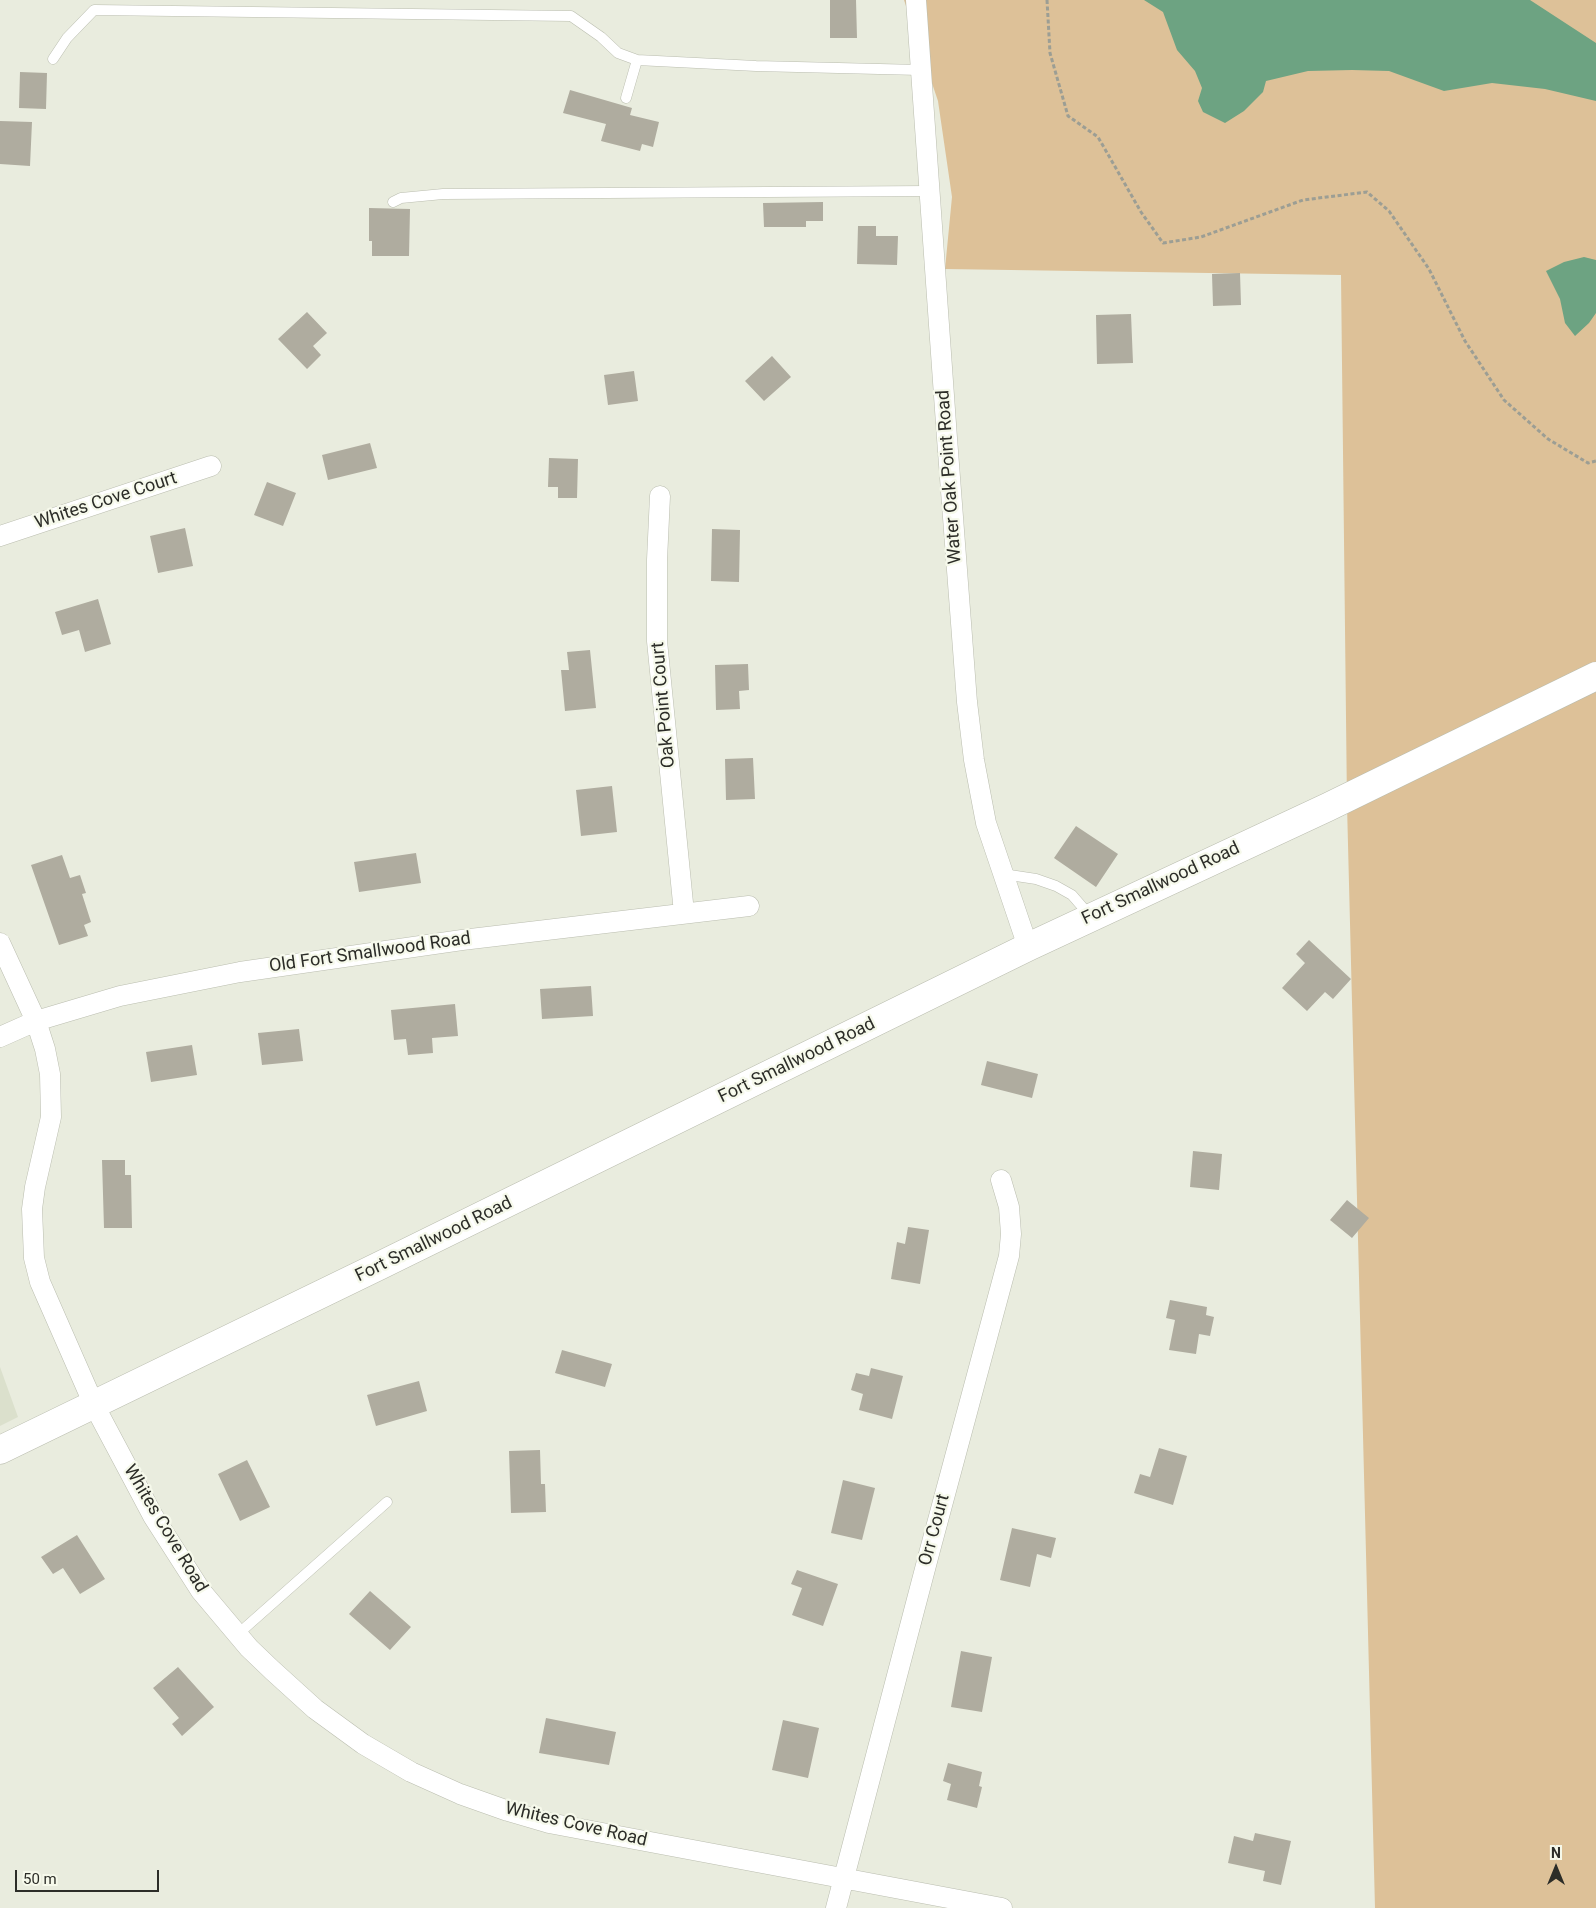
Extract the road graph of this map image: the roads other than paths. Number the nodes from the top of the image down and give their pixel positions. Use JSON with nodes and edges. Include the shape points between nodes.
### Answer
{"nodes":[{"id":1,"x":916,"y":0,"type":"edge"},
{"id":2,"x":53,"y":59,"type":"dead end"},
{"id":3,"x":637,"y":60,"type":"junction"},
{"id":4,"x":920,"y":70,"type":"junction"},
{"id":5,"x":626,"y":98,"type":"dead end"},
{"id":6,"x":930,"y":191,"type":"junction"},
{"id":7,"x":393,"y":202,"type":"dead end"},
{"id":8,"x":212,"y":466,"type":"dead end"},
{"id":9,"x":660,"y":496,"type":"dead end"},
{"id":10,"x":0,"y":536,"type":"edge"},
{"id":11,"x":1596,"y":676,"type":"edge"},
{"id":12,"x":1003,"y":874,"type":"junction"},
{"id":13,"x":749,"y":906,"type":"dead end"},
{"id":14,"x":684,"y":913,"type":"junction"},
{"id":15,"x":1091,"y":917,"type":"junction"},
{"id":16,"x":0,"y":943,"type":"edge"},
{"id":17,"x":1028,"y":947,"type":"junction"},
{"id":18,"x":36,"y":1021,"type":"junction"},
{"id":19,"x":0,"y":1037,"type":"edge"},
{"id":20,"x":1001,"y":1180,"type":"dead end"},
{"id":21,"x":94,"y":1405,"type":"junction"},
{"id":22,"x":2,"y":1445,"type":"edge"},
{"id":23,"x":387,"y":1502,"type":"dead end"},
{"id":24,"x":238,"y":1634,"type":"junction"},
{"id":25,"x":844,"y":1880,"type":"junction"},
{"id":26,"x":836,"y":1908,"type":"edge"},
{"id":27,"x":1002,"y":1908,"type":"edge"}],
"edges":[{"from":1,"to":4,"type":"street","name":"Water Oak Point Road"},
{"from":2,"to":3,"type":"lane","via":[[94,10],[571,16],[618,53]]},
{"from":3,"to":4,"type":"lane"},
{"from":3,"to":5,"type":"lane"},
{"from":4,"to":6,"type":"street","name":"Water Oak Point Road"},
{"from":6,"to":7,"type":"lane","via":[[443,194],[401,198]]},
{"from":6,"to":12,"type":"street","name":"Water Oak Point Road","via":[[969,721],[986,823]]},
{"from":8,"to":10,"type":"street","name":"Whites Cove Court"},
{"from":9,"to":14,"type":"street","name":"Oak Point Court","via":[[657,641]]},
{"from":11,"to":15,"type":"main road","name":"Fort Smallwood Road"},
{"from":12,"to":15,"type":"lane","via":[[1056,886],[1072,895]]},
{"from":12,"to":17,"type":"street","name":"Water Oak Point Road"},
{"from":13,"to":14,"type":"street","name":"Old Fort Smallwood Road"},
{"from":14,"to":18,"type":"street","name":"Old Fort Smallwood Road","via":[[452,941],[240,972],[120,996]]},
{"from":15,"to":17,"type":"main road","name":"Fort Smallwood Road"},
{"from":16,"to":18,"type":"street","name":"Whites Cove Road"},
{"from":17,"to":21,"type":"main road","name":"Fort Smallwood Road"},
{"from":18,"to":19,"type":"street","name":"Old Fort Smallwood Road"},
{"from":18,"to":21,"type":"street","name":"Whites Cove Road","via":[[45,1049],[52,1096],[51,1117],[32,1209],[34,1258],[40,1282]]},
{"from":20,"to":25,"type":"street","name":"Orr Court","via":[[1009,1207],[1009,1256]]},
{"from":21,"to":22,"type":"main road","name":"Fort Smallwood Road"},
{"from":21,"to":24,"type":"street","name":"Whites Cove Road","via":[[176,1554],[200,1591]]},
{"from":23,"to":24,"type":"lane"},
{"from":24,"to":25,"type":"street","name":"Whites Cove Road","via":[[315,1709],[355,1738],[411,1772],[460,1794],[549,1823]]},
{"from":25,"to":26,"type":"street","name":"Orr Court"},
{"from":25,"to":27,"type":"street","name":"Whites Cove Road"}]}
